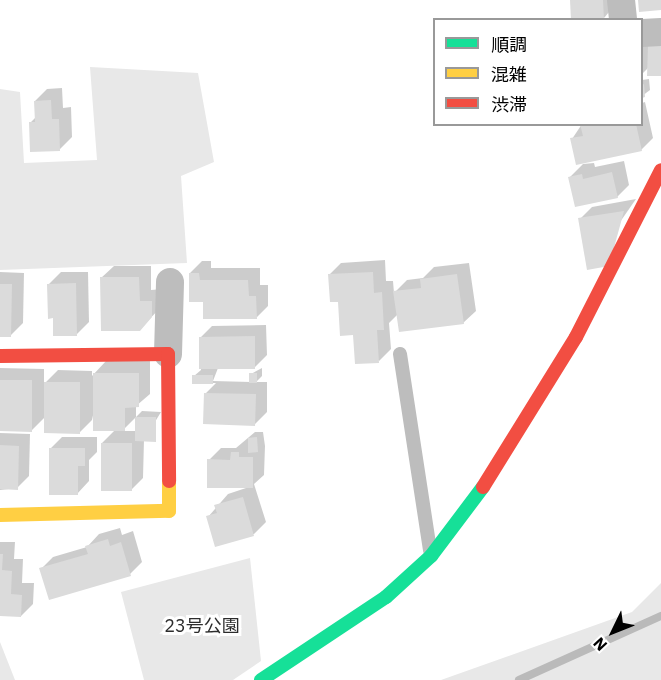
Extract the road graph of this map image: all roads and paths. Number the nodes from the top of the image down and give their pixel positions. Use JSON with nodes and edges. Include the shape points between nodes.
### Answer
{"nodes":[{"id":1,"x":621,"y":0,"type":"edge"},
{"id":2,"x":623,"y":18,"type":"edge"},
{"id":3,"x":661,"y":32,"type":"edge"},
{"id":4,"x":643,"y":33,"type":"edge"},
{"id":5,"x":661,"y":170,"type":"edge"},
{"id":6,"x":170,"y":282,"type":"dead end"},
{"id":7,"x":168,"y":354,"type":"junction"},
{"id":8,"x":400,"y":354,"type":"dead end"},
{"id":9,"x":0,"y":356,"type":"edge"},
{"id":10,"x":0,"y":515,"type":"edge"},
{"id":11,"x":431,"y":556,"type":"junction"},
{"id":12,"x":261,"y":680,"type":"edge"}],
"edges":[{"from":1,"to":2,"type":"street"},
{"from":3,"to":4,"type":"street"},
{"from":5,"to":11,"type":"street","via":[[576,337],[483,488]]},
{"from":6,"to":7,"type":"street"},
{"from":7,"to":9,"type":"street"},
{"from":7,"to":10,"type":"street","via":[[169,511]]},
{"from":8,"to":11,"type":"lane"},
{"from":11,"to":12,"type":"street","via":[[386,597]]}]}
